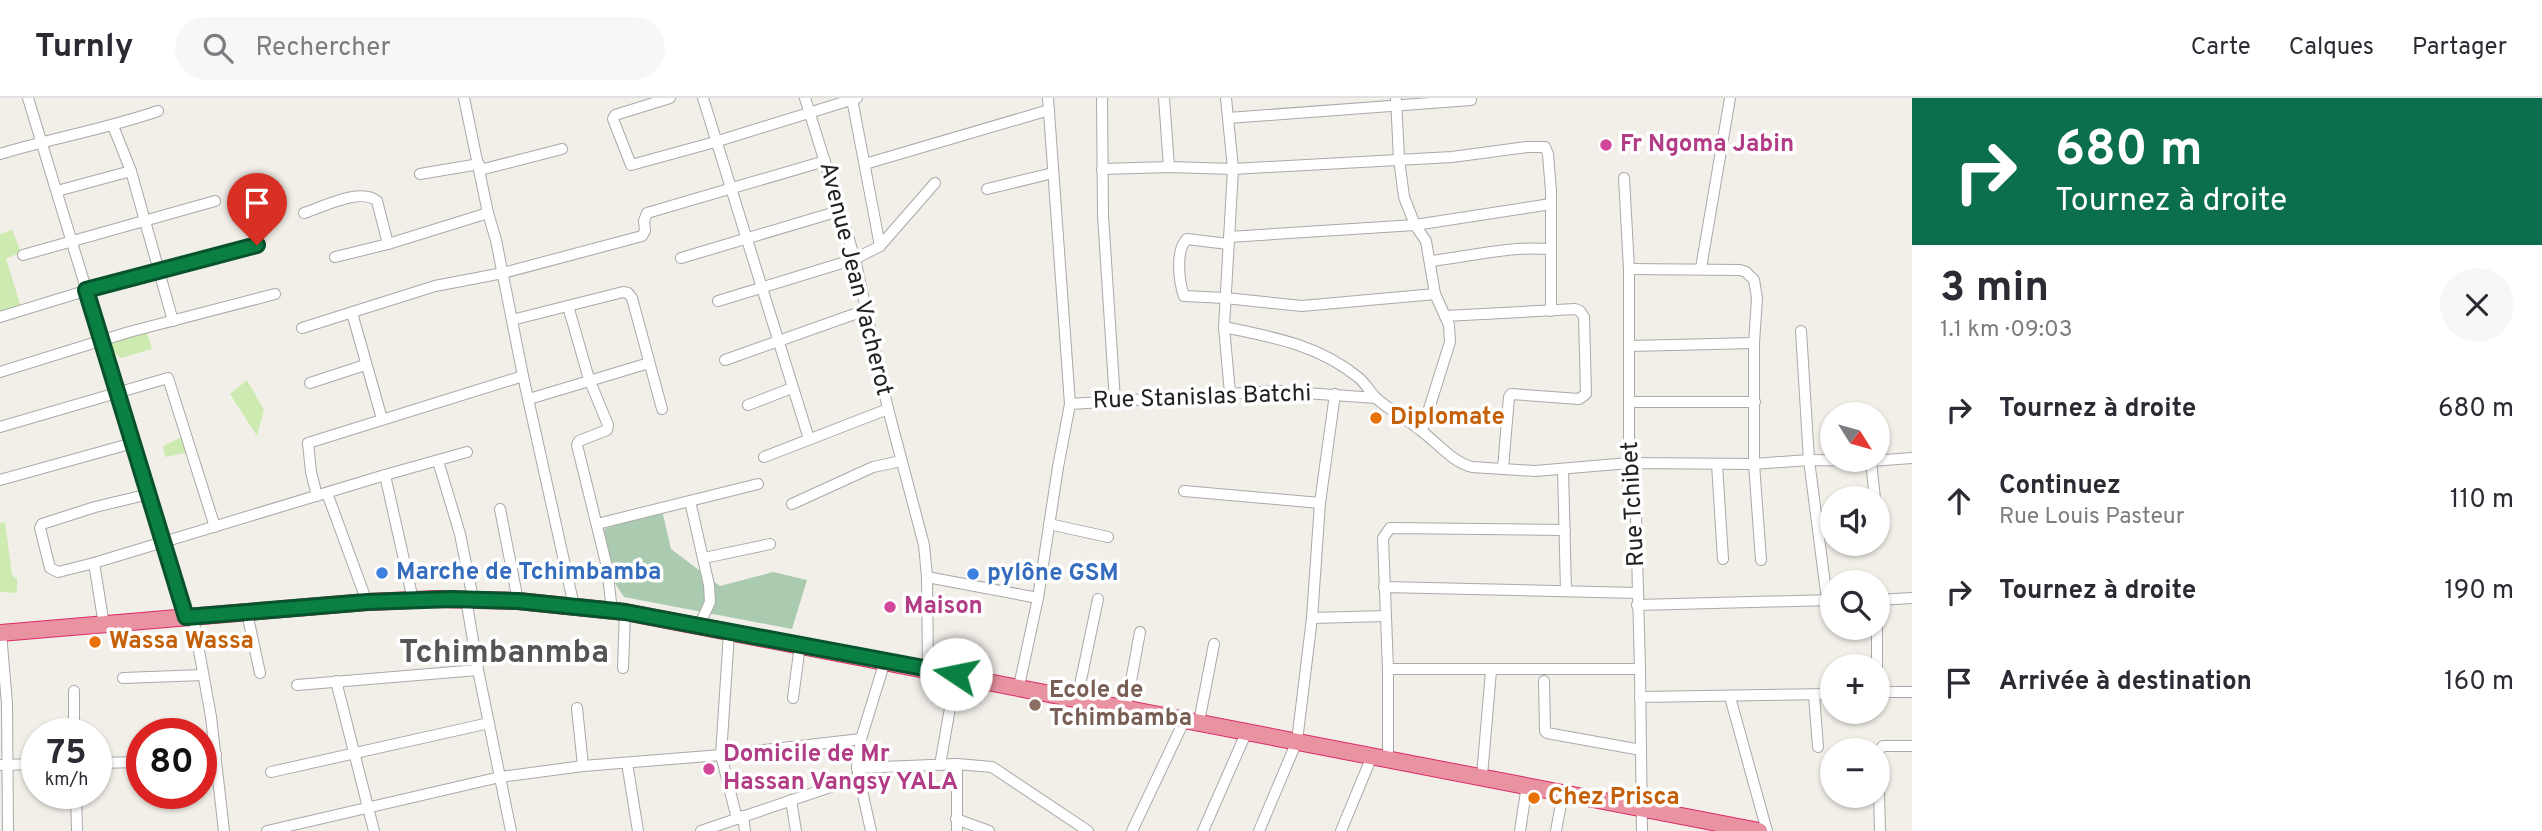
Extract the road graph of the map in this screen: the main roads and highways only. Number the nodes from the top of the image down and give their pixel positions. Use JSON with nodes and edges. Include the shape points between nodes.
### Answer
{"nodes":[{"id":1,"x":0,"y":633,"type":"edge"},
{"id":2,"x":1759,"y":831,"type":"edge"}],
"edges":[{"from":1,"to":2,"type":"highway","via":[[367,602],[470,599],[575,606],[928,668]]}]}
